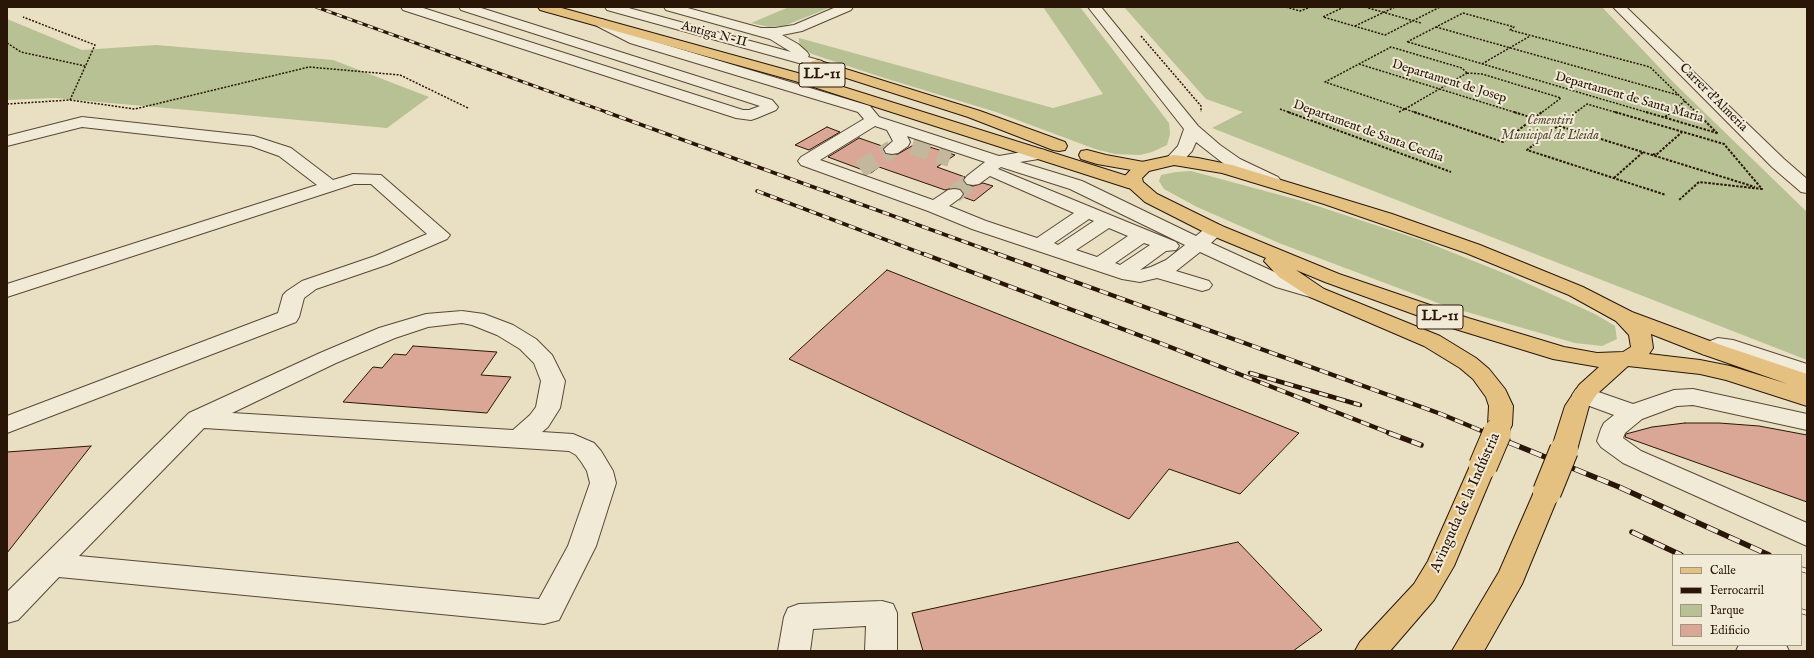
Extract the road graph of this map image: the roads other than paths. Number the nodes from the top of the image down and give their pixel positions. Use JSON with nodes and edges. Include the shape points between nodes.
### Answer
{"nodes":[{"id":1,"x":407,"y":7,"type":"edge"},
{"id":2,"x":466,"y":7,"type":"edge"},
{"id":3,"x":544,"y":7,"type":"edge"},
{"id":4,"x":577,"y":7,"type":"edge"},
{"id":5,"x":611,"y":7,"type":"edge"},
{"id":6,"x":670,"y":7,"type":"edge"},
{"id":7,"x":847,"y":7,"type":"edge"},
{"id":8,"x":1094,"y":7,"type":"edge"},
{"id":9,"x":1619,"y":7,"type":"edge"},
{"id":10,"x":602,"y":23,"type":"junction"},
{"id":11,"x":797,"y":28,"type":"junction"},
{"id":12,"x":758,"y":30,"type":"junction"},
{"id":13,"x":793,"y":47,"type":"junction"},
{"id":14,"x":817,"y":64,"type":"junction"},
{"id":15,"x":873,"y":120,"type":"junction"},
{"id":16,"x":893,"y":127,"type":"junction"},
{"id":17,"x":1192,"y":129,"type":"junction"},
{"id":18,"x":7,"y":140,"type":"edge"},
{"id":19,"x":902,"y":146,"type":"dead end"},
{"id":20,"x":1066,"y":148,"type":"junction"},
{"id":21,"x":1039,"y":154,"type":"junction"},
{"id":22,"x":950,"y":158,"type":"tunnel mouth"},
{"id":23,"x":1174,"y":160,"type":"junction"},
{"id":24,"x":1143,"y":167,"type":"junction"},
{"id":25,"x":986,"y":170,"type":"junction"},
{"id":26,"x":1134,"y":184,"type":"junction"},
{"id":27,"x":1804,"y":184,"type":"edge"},
{"id":28,"x":1076,"y":185,"type":"junction"},
{"id":29,"x":330,"y":186,"type":"junction"},
{"id":30,"x":1283,"y":186,"type":"junction"},
{"id":31,"x":954,"y":194,"type":"tunnel mouth"},
{"id":32,"x":1058,"y":200,"type":"junction"},
{"id":33,"x":935,"y":207,"type":"junction"},
{"id":34,"x":1103,"y":219,"type":"junction"},
{"id":35,"x":1215,"y":230,"type":"junction"},
{"id":36,"x":1153,"y":240,"type":"junction"},
{"id":37,"x":1055,"y":251,"type":"junction"},
{"id":38,"x":1265,"y":251,"type":"junction"},
{"id":39,"x":1179,"y":259,"type":"junction"},
{"id":40,"x":1110,"y":269,"type":"junction"},
{"id":41,"x":1206,"y":280,"type":"dead end"},
{"id":42,"x":7,"y":291,"type":"edge"},
{"id":43,"x":1316,"y":293,"type":"junction"},
{"id":44,"x":1624,"y":316,"type":"junction"},
{"id":45,"x":1710,"y":349,"type":"junction"},
{"id":46,"x":1624,"y":360,"type":"junction"},
{"id":47,"x":1807,"y":372,"type":"edge"},
{"id":48,"x":1807,"y":382,"type":"edge"},
{"id":49,"x":1584,"y":396,"type":"junction"},
{"id":50,"x":1807,"y":398,"type":"edge"},
{"id":51,"x":1633,"y":413,"type":"junction"},
{"id":52,"x":198,"y":419,"type":"junction"},
{"id":53,"x":1807,"y":422,"type":"edge"},
{"id":54,"x":7,"y":425,"type":"edge"},
{"id":55,"x":518,"y":440,"type":"junction"},
{"id":56,"x":1807,"y":535,"type":"edge"},
{"id":57,"x":54,"y":566,"type":"junction"},
{"id":58,"x":7,"y":611,"type":"edge"},
{"id":59,"x":794,"y":651,"type":"edge"},
{"id":60,"x":881,"y":651,"type":"edge"},
{"id":61,"x":1371,"y":651,"type":"edge"},
{"id":62,"x":1468,"y":651,"type":"edge"},
{"id":63,"x":1752,"y":651,"type":"edge"},
{"id":64,"x":1773,"y":651,"type":"edge"}],
"edges":[{"from":1,"to":2,"type":"street","via":[[742,115],[751,115],[770,107],[767,103]]},
{"from":3,"to":10,"type":"main road","number":"LL-11"},
{"from":4,"to":20,"type":"main road","number":"LL-11","via":[[808,71]]},
{"from":5,"to":14,"type":"street","name":"Antiga N-II"},
{"from":6,"to":12,"type":"street"},
{"from":7,"to":11,"type":"street"},
{"from":8,"to":17,"type":"street"},
{"from":9,"to":27,"type":"street","name":"Carrer d'Almeria","via":[[1778,163]]},
{"from":10,"to":15,"type":"street","via":[[635,40],[864,109]]},
{"from":10,"to":21,"type":"main road","number":"LL-11","via":[[800,78]]},
{"from":11,"to":12,"type":"street","via":[[774,32]]},
{"from":11,"to":13,"type":"street","via":[[791,36]]},
{"from":12,"to":13,"type":"street","via":[[782,39]]},
{"from":13,"to":14,"type":"street","via":[[798,53]]},
{"from":14,"to":20,"type":"main road","via":[[974,114]]},
{"from":15,"to":16,"type":"street"},
{"from":15,"to":33,"type":"street","via":[[807,161],[854,172]]},
{"from":16,"to":19,"type":"street"},
{"from":16,"to":25,"type":"street"},
{"from":17,"to":23,"type":"street","via":[[1186,147]]},
{"from":17,"to":30,"type":"street","via":[[1234,163]]},
{"from":18,"to":29,"type":"street","via":[[82,122],[254,142],[284,152]]},
{"from":20,"to":24,"type":"main road","number":"LL-11","via":[[1103,160]]},
{"from":21,"to":25,"type":"street"},
{"from":21,"to":26,"type":"main road","number":"LL-11"},
{"from":22,"to":25,"type":"street"},
{"from":23,"to":24,"type":"main road","number":"LL-11"},
{"from":23,"to":30,"type":"main road","number":"LL-11","via":[[1226,169]]},
{"from":24,"to":26,"type":"main road","via":[[1135,174]]},
{"from":25,"to":28,"type":"street"},
{"from":25,"to":32,"type":"street"},
{"from":26,"to":35,"type":"main road","number":"LL-11","via":[[1151,198]]},
{"from":28,"to":32,"type":"street"},
{"from":28,"to":39,"type":"street","via":[[1153,223]]},
{"from":29,"to":42,"type":"street"},
{"from":29,"to":54,"type":"street","via":[[353,178],[375,179],[440,235],[382,260],[309,285],[294,295],[288,317]]},
{"from":30,"to":44,"type":"main road","number":"LL-11","via":[[1385,218],[1474,250],[1576,291]]},
{"from":31,"to":33,"type":"street"},
{"from":32,"to":34,"type":"street"},
{"from":33,"to":37,"type":"street"},
{"from":34,"to":36,"type":"street"},
{"from":34,"to":37,"type":"street"},
{"from":34,"to":37,"type":"street"},
{"from":35,"to":38,"type":"main road","number":"LL-11"},
{"from":35,"to":39,"type":"street"},
{"from":36,"to":39,"type":"street"},
{"from":36,"to":40,"type":"street"},
{"from":37,"to":40,"type":"street"},
{"from":38,"to":43,"type":"main road","name":"Avinguda de la Indústria","via":[[1286,273]]},
{"from":38,"to":46,"type":"main road","number":"LL-11","via":[[1390,300],[1526,345],[1597,360]]},
{"from":39,"to":40,"type":"street","via":[[1140,276]]},
{"from":39,"to":41,"type":"street"},
{"from":39,"to":43,"type":"street"},
{"from":43,"to":61,"type":"main road","name":"Avinguda de la Indústria","bridge":true,"via":[[1432,341],[1481,374],[1497,395],[1501,406],[1500,425],[1440,566],[1424,592]]},
{"from":44,"to":45,"type":"main road","number":"LL-11"},
{"from":44,"to":46,"type":"main road","number":"LL-11","via":[[1640,333],[1642,348],[1637,354]]},
{"from":45,"to":47,"type":"street","via":[[1718,344],[1725,345]]},
{"from":45,"to":48,"type":"main road","number":"LL-11"},
{"from":46,"to":49,"type":"main road","via":[[1587,390]]},
{"from":46,"to":50,"type":"main road","number":"LL-11","via":[[1707,368]]},
{"from":49,"to":51,"type":"street"},
{"from":49,"to":62,"type":"main road","bridge":true,"via":[[1577,406],[1564,450],[1512,576]]},
{"from":51,"to":53,"type":"street","via":[[1674,398],[1693,397]]},
{"from":51,"to":56,"type":"street","via":[[1613,429],[1610,440],[1632,457]]},
{"from":52,"to":55,"type":"street"},
{"from":52,"to":55,"type":"street","via":[[387,333],[426,321],[462,317],[476,319],[505,330],[528,344],[544,360],[552,381],[548,408]]},
{"from":52,"to":57,"type":"street"},
{"from":55,"to":57,"type":"street","via":[[579,445],[596,463],[603,483],[582,546],[548,611]]},
{"from":57,"to":58,"type":"street"},
{"from":59,"to":60,"type":"street","via":[[799,617],[882,613]]},
{"from":63,"to":64,"type":"street"}]}
